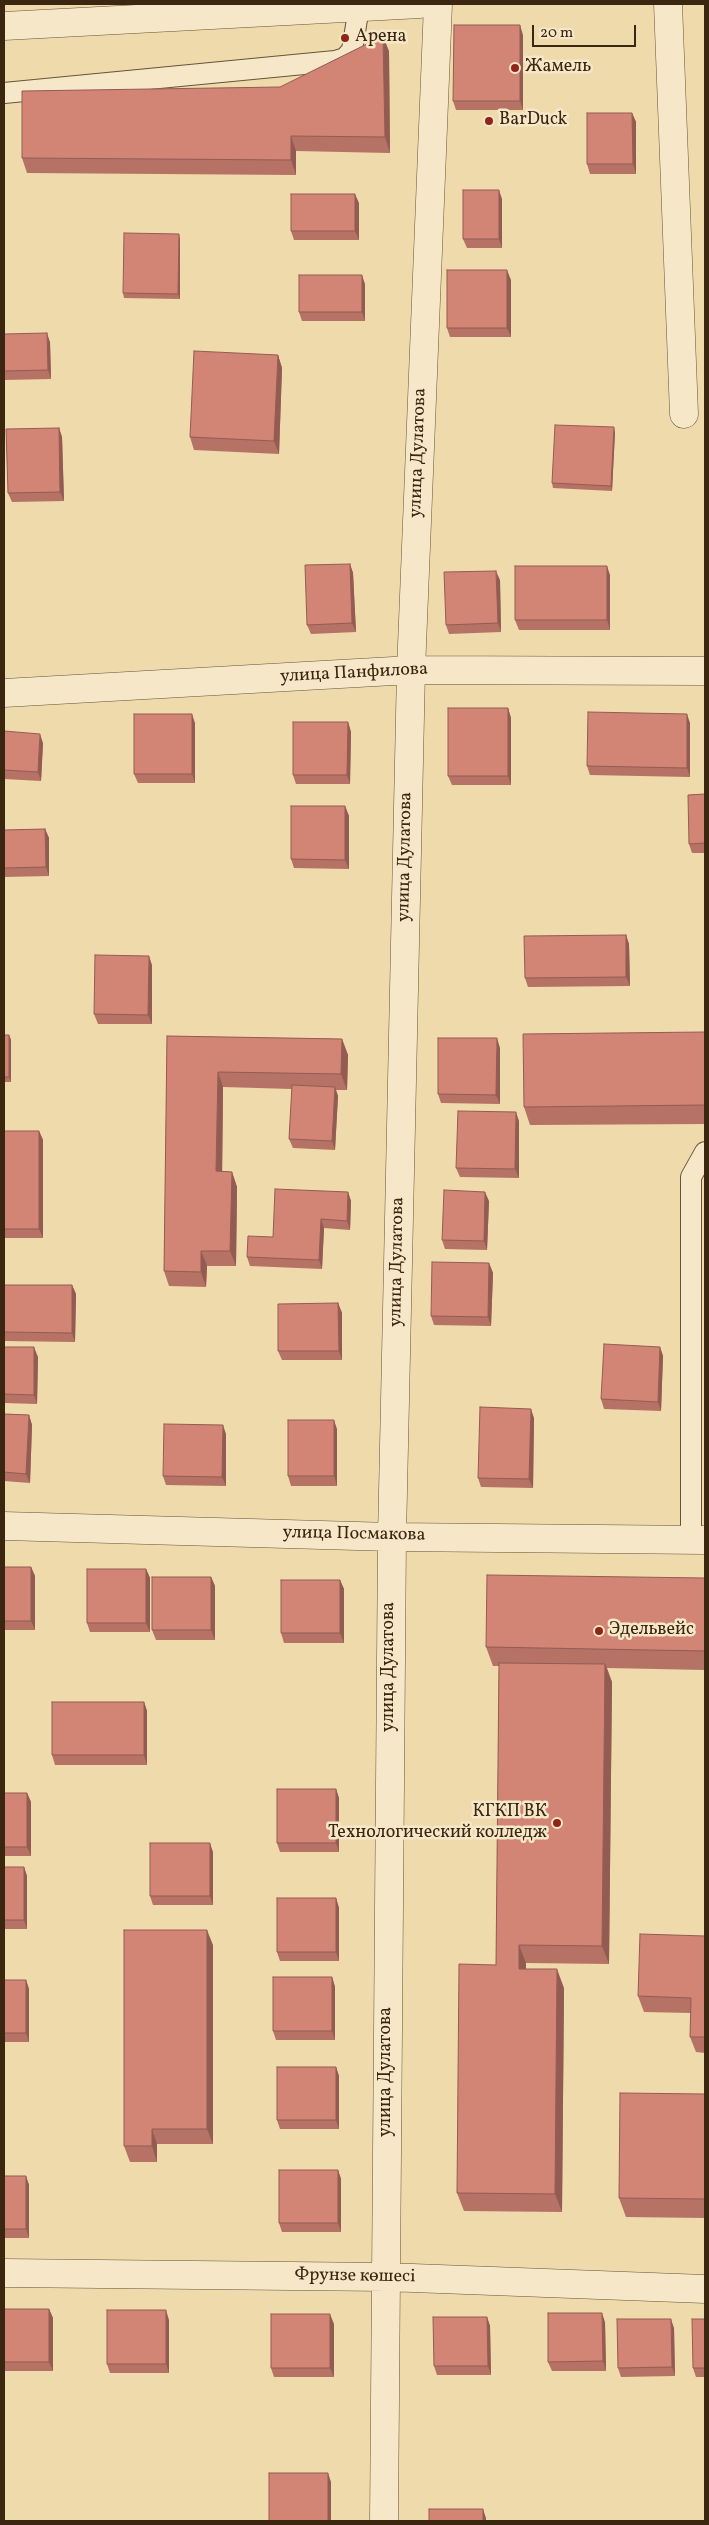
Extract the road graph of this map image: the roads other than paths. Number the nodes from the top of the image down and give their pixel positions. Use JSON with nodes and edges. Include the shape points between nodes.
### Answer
{"nodes":[{"id":1,"x":420,"y":4,"type":"edge"},
{"id":2,"x":438,"y":4,"type":"edge"},
{"id":3,"x":668,"y":4,"type":"edge"},
{"id":4,"x":358,"y":7,"type":"junction"},
{"id":5,"x":4,"y":26,"type":"edge"},
{"id":6,"x":4,"y":93,"type":"edge"},
{"id":7,"x":684,"y":414,"type":"dead end"},
{"id":8,"x":411,"y":670,"type":"junction"},
{"id":9,"x":705,"y":671,"type":"edge"},
{"id":10,"x":4,"y":693,"type":"edge"},
{"id":11,"x":705,"y":1152,"type":"edge"},
{"id":12,"x":4,"y":1526,"type":"edge"},
{"id":13,"x":392,"y":1537,"type":"junction"},
{"id":14,"x":698,"y":1540,"type":"edge"},
{"id":15,"x":4,"y":2273,"type":"edge"},
{"id":16,"x":386,"y":2277,"type":"junction"},
{"id":17,"x":705,"y":2290,"type":"edge"},
{"id":18,"x":384,"y":2521,"type":"edge"}],
"edges":[{"from":1,"to":4,"type":"street"},
{"from":2,"to":8,"type":"street","name":"улица Дулатова"},
{"from":3,"to":7,"type":"street"},
{"from":4,"to":5,"type":"street"},
{"from":4,"to":6,"type":"lane","via":[[352,50],[345,58],[335,61]]},
{"from":8,"to":9,"type":"street","name":"улица Панфилова"},
{"from":8,"to":10,"type":"street","name":"улица Панфилова"},
{"from":8,"to":13,"type":"street","name":"улица Дулатова"},
{"from":11,"to":14,"type":"lane","via":[[691,1177]]},
{"from":12,"to":13,"type":"street","name":"улица Посмакова"},
{"from":13,"to":14,"type":"street","name":"улица Посмакова"},
{"from":13,"to":16,"type":"street","name":"улица Дулатова"},
{"from":15,"to":16,"type":"street","name":"Фрунзе көшесі"},
{"from":16,"to":17,"type":"street","name":"Фрунзе көшесі"},
{"from":16,"to":18,"type":"street","name":"улица Дулатова"}]}
